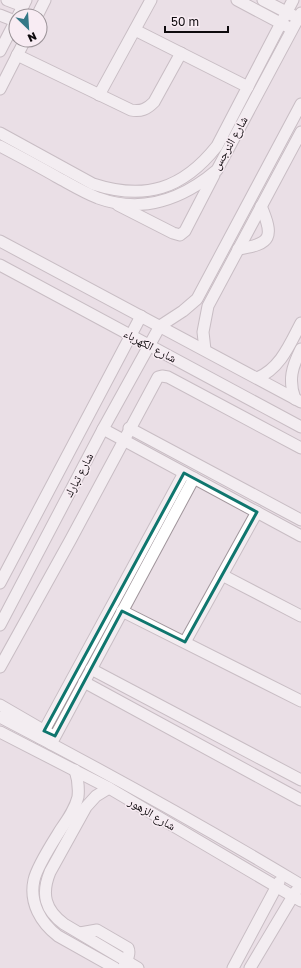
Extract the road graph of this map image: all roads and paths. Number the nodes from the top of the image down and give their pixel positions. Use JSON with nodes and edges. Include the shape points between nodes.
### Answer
{"nodes":[{"id":1,"x":7,"y":0,"type":"edge"},
{"id":2,"x":151,"y":0,"type":"edge"},
{"id":3,"x":237,"y":0,"type":"edge"},
{"id":4,"x":263,"y":0,"type":"edge"},
{"id":5,"x":293,"y":0,"type":"edge"},
{"id":6,"x":22,"y":7,"type":"edge"},
{"id":7,"x":287,"y":13,"type":"junction"},
{"id":8,"x":300,"y":15,"type":"edge"},
{"id":9,"x":282,"y":23,"type":"junction"},
{"id":10,"x":134,"y":30,"type":"junction"},
{"id":11,"x":292,"y":30,"type":"junction"},
{"id":12,"x":8,"y":36,"type":"edge"},
{"id":13,"x":21,"y":48,"type":"edge"},
{"id":14,"x":0,"y":51,"type":"edge"},
{"id":15,"x":181,"y":54,"type":"junction"},
{"id":16,"x":17,"y":56,"type":"junction"},
{"id":17,"x":248,"y":87,"type":"junction"},
{"id":18,"x":0,"y":89,"type":"edge"},
{"id":19,"x":99,"y":95,"type":"junction"},
{"id":20,"x":301,"y":104,"type":"edge"},
{"id":21,"x":296,"y":124,"type":"edge"},
{"id":22,"x":301,"y":132,"type":"edge"},
{"id":23,"x":0,"y":133,"type":"edge"},
{"id":24,"x":0,"y":146,"type":"edge"},
{"id":25,"x":217,"y":170,"type":"junction"},
{"id":26,"x":110,"y":201,"type":"junction"},
{"id":27,"x":261,"y":206,"type":"junction"},
{"id":28,"x":0,"y":241,"type":"edge"},
{"id":29,"x":238,"y":249,"type":"junction"},
{"id":30,"x":0,"y":266,"type":"edge"},
{"id":31,"x":141,"y":316,"type":"junction"},
{"id":32,"x":301,"y":323,"type":"edge"},
{"id":33,"x":160,"y":326,"type":"junction"},
{"id":34,"x":131,"y":336,"type":"junction"},
{"id":35,"x":149,"y":345,"type":"junction"},
{"id":36,"x":301,"y":349,"type":"edge"},
{"id":37,"x":205,"y":350,"type":"junction"},
{"id":38,"x":206,"y":376,"type":"junction"},
{"id":39,"x":257,"y":378,"type":"junction"},
{"id":40,"x":197,"y":393,"type":"junction"},
{"id":41,"x":298,"y":400,"type":"edge"},
{"id":42,"x":301,"y":427,"type":"edge"},
{"id":43,"x":130,"y":428,"type":"junction"},
{"id":44,"x":103,"y":429,"type":"junction"},
{"id":45,"x":123,"y":440,"type":"junction"},
{"id":46,"x":301,"y":448,"type":"edge"},
{"id":47,"x":188,"y":475,"type":"junction"},
{"id":48,"x":257,"y":512,"type":"junction"},
{"id":49,"x":301,"y":520,"type":"edge"},
{"id":50,"x":301,"y":536,"type":"edge"},
{"id":51,"x":222,"y":575,"type":"junction"},
{"id":52,"x":0,"y":583,"type":"edge"},
{"id":53,"x":122,"y":611,"type":"junction"},
{"id":54,"x":301,"y":616,"type":"edge"},
{"id":55,"x":0,"y":625,"type":"edge"},
{"id":56,"x":95,"y":637,"type":"junction"},
{"id":57,"x":185,"y":642,"type":"junction"},
{"id":58,"x":105,"y":643,"type":"junction"},
{"id":59,"x":0,"y":667,"type":"edge"},
{"id":60,"x":91,"y":669,"type":"junction"},
{"id":61,"x":84,"y":682,"type":"junction"},
{"id":62,"x":301,"y":701,"type":"edge"},
{"id":63,"x":0,"y":705,"type":"edge"},
{"id":64,"x":0,"y":717,"type":"edge"},
{"id":65,"x":0,"y":732,"type":"edge"},
{"id":66,"x":42,"y":734,"type":"junction"},
{"id":67,"x":53,"y":740,"type":"junction"},
{"id":68,"x":75,"y":770,"type":"junction"},
{"id":69,"x":301,"y":780,"type":"edge"},
{"id":70,"x":109,"y":788,"type":"junction"},
{"id":71,"x":301,"y":800,"type":"edge"},
{"id":72,"x":284,"y":874,"type":"junction"},
{"id":73,"x":301,"y":885,"type":"edge"},
{"id":74,"x":276,"y":888,"type":"junction"},
{"id":75,"x":297,"y":899,"type":"edge"},
{"id":76,"x":125,"y":964,"type":"edge"},
{"id":77,"x":115,"y":968,"type":"edge"},
{"id":78,"x":138,"y":968,"type":"edge"},
{"id":79,"x":233,"y":968,"type":"edge"},
{"id":80,"x":250,"y":968,"type":"edge"}],
"edges":[{"from":1,"to":6,"type":"street"},
{"from":2,"to":10,"type":"street"},
{"from":3,"to":9,"type":"street"},
{"from":4,"to":7,"type":"street"},
{"from":5,"to":7,"type":"street","name":"شارع النرجس"},
{"from":7,"to":8,"type":"street"},
{"from":7,"to":9,"type":"street","name":"شارع النرجس"},
{"from":8,"to":11,"type":"street","name":"شارع النرجس"},
{"from":9,"to":11,"type":"street"},
{"from":9,"to":17,"type":"street","name":"شارع النرجس"},
{"from":10,"to":15,"type":"street"},
{"from":10,"to":19,"type":"street"},
{"from":11,"to":25,"type":"street","name":"شارع النرجس"},
{"from":12,"to":14,"type":"street"},
{"from":13,"to":16,"type":"street"},
{"from":15,"to":17,"type":"street"},
{"from":15,"to":19,"type":"street","via":[[154,102],[144,110],[131,110]]},
{"from":16,"to":18,"type":"street"},
{"from":16,"to":19,"type":"street"},
{"from":17,"to":23,"type":"street","name":"شارع النرجس","via":[[217,146],[206,160],[193,172],[161,188],[127,192],[93,184]]},
{"from":20,"to":21,"type":"street"},
{"from":21,"to":33,"type":"street","via":[[197,299]]},
{"from":22,"to":27,"type":"street"},
{"from":24,"to":26,"type":"street","name":"شارع النرجس","via":[[90,195]]},
{"from":25,"to":26,"type":"street","name":"شارع النرجس","via":[[202,183],[167,200],[129,204]]},
{"from":25,"to":26,"type":"street","via":[[185,231],[180,235]]},
{"from":27,"to":29,"type":"street"},
{"from":27,"to":29,"type":"street","via":[[269,228],[265,241],[257,246]]},
{"from":28,"to":31,"type":"street","name":"شارع الكهرباء"},
{"from":29,"to":37,"type":"street","via":[[208,306],[204,323]]},
{"from":30,"to":34,"type":"street","name":"شارع الكهرباء"},
{"from":31,"to":33,"type":"street","name":"شارع الكهرباء"},
{"from":31,"to":34,"type":"street","name":"شارع تبارك"},
{"from":32,"to":39,"type":"street","via":[[281,358],[265,375]]},
{"from":33,"to":35,"type":"street","name":"شارع تبارك"},
{"from":33,"to":37,"type":"street","name":"شارع الكهرباء"},
{"from":34,"to":35,"type":"street","name":"شارع الكهرباء"},
{"from":34,"to":52,"type":"street","name":"شارع تبارك"},
{"from":35,"to":38,"type":"street","name":"شارع الكهرباء"},
{"from":35,"to":44,"type":"street","name":"شارع تبارك"},
{"from":36,"to":41,"type":"street","via":[[291,378],[292,390]]},
{"from":37,"to":39,"type":"street","name":"شارع الكهرباء"},
{"from":38,"to":40,"type":"street"},
{"from":38,"to":42,"type":"street","name":"شارع الكهرباء"},
{"from":39,"to":41,"type":"street","name":"شارع الكهرباء"},
{"from":40,"to":43,"type":"street","via":[[165,376],[158,377]]},
{"from":40,"to":46,"type":"street"},
{"from":43,"to":45,"type":"street"},
{"from":43,"to":49,"type":"street"},
{"from":44,"to":45,"type":"street"},
{"from":44,"to":55,"type":"street","name":"شارع تبارك"},
{"from":45,"to":47,"type":"street"},
{"from":45,"to":59,"type":"street"},
{"from":47,"to":48,"type":"street"},
{"from":47,"to":53,"type":"street"},
{"from":47,"to":56,"type":"street"},
{"from":48,"to":50,"type":"street"},
{"from":48,"to":51,"type":"street"},
{"from":51,"to":54,"type":"street"},
{"from":51,"to":57,"type":"street"},
{"from":53,"to":57,"type":"street"},
{"from":53,"to":58,"type":"street"},
{"from":56,"to":58,"type":"street"},
{"from":56,"to":66,"type":"street"},
{"from":57,"to":62,"type":"street"},
{"from":58,"to":60,"type":"street"},
{"from":60,"to":61,"type":"street"},
{"from":60,"to":69,"type":"street"},
{"from":61,"to":67,"type":"street"},
{"from":61,"to":71,"type":"street"},
{"from":63,"to":66,"type":"street"},
{"from":64,"to":66,"type":"street","name":"شارع الزهور"},
{"from":65,"to":68,"type":"street","name":"شارع الزهور"},
{"from":66,"to":67,"type":"street","name":"شارع الزهور"},
{"from":67,"to":72,"type":"street","name":"شارع الزهور"},
{"from":68,"to":70,"type":"street","name":"شارع الزهور"},
{"from":68,"to":77,"type":"street","via":[[78,782],[76,802],[34,880],[34,903],[49,930]]},
{"from":70,"to":74,"type":"street","name":"شارع الزهور"},
{"from":70,"to":76,"type":"street","via":[[96,796],[86,807],[50,872],[45,891],[46,901],[56,918]]},
{"from":72,"to":73,"type":"street","name":"شارع الزهور"},
{"from":72,"to":74,"type":"street"},
{"from":73,"to":75,"type":"street"},
{"from":74,"to":75,"type":"street","name":"شارع الزهور"},
{"from":74,"to":79,"type":"street"},
{"from":75,"to":80,"type":"street"},
{"from":76,"to":78,"type":"street"}]}
